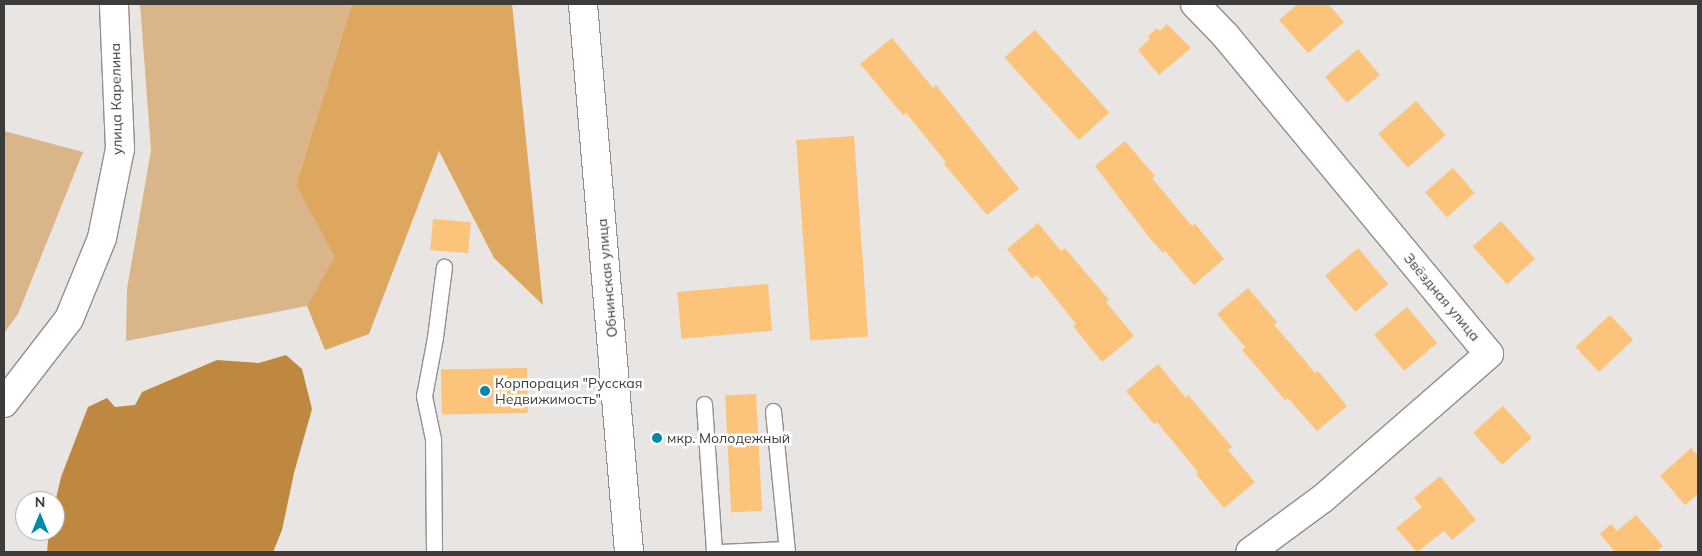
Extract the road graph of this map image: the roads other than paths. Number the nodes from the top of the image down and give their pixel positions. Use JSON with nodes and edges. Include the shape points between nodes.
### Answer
{"nodes":[{"id":1,"x":114,"y":4,"type":"edge"},
{"id":2,"x":582,"y":4,"type":"edge"},
{"id":3,"x":1195,"y":4,"type":"edge"},
{"id":4,"x":444,"y":266,"type":"dead end"},
{"id":5,"x":4,"y":403,"type":"edge"},
{"id":6,"x":704,"y":404,"type":"dead end"},
{"id":7,"x":774,"y":411,"type":"dead end"},
{"id":8,"x":786,"y":551,"type":"edge"},
{"id":9,"x":434,"y":552,"type":"edge"},
{"id":10,"x":629,"y":552,"type":"edge"},
{"id":11,"x":714,"y":552,"type":"edge"},
{"id":12,"x":720,"y":552,"type":"edge"},
{"id":13,"x":1250,"y":552,"type":"edge"}],
"edges":[{"from":1,"to":5,"type":"street","name":"улица Карелина","via":[[120,149],[102,238],[70,319]]},
{"from":2,"to":10,"type":"street","name":"Обнинская улица"},
{"from":3,"to":13,"type":"street","name":"Звёздная улица","via":[[1489,354],[1322,499]]},
{"from":4,"to":9,"type":"lane","via":[[436,336],[424,396],[433,439]]},
{"from":6,"to":11,"type":"lane"},
{"from":7,"to":8,"type":"lane"},
{"from":8,"to":12,"type":"lane"}]}
